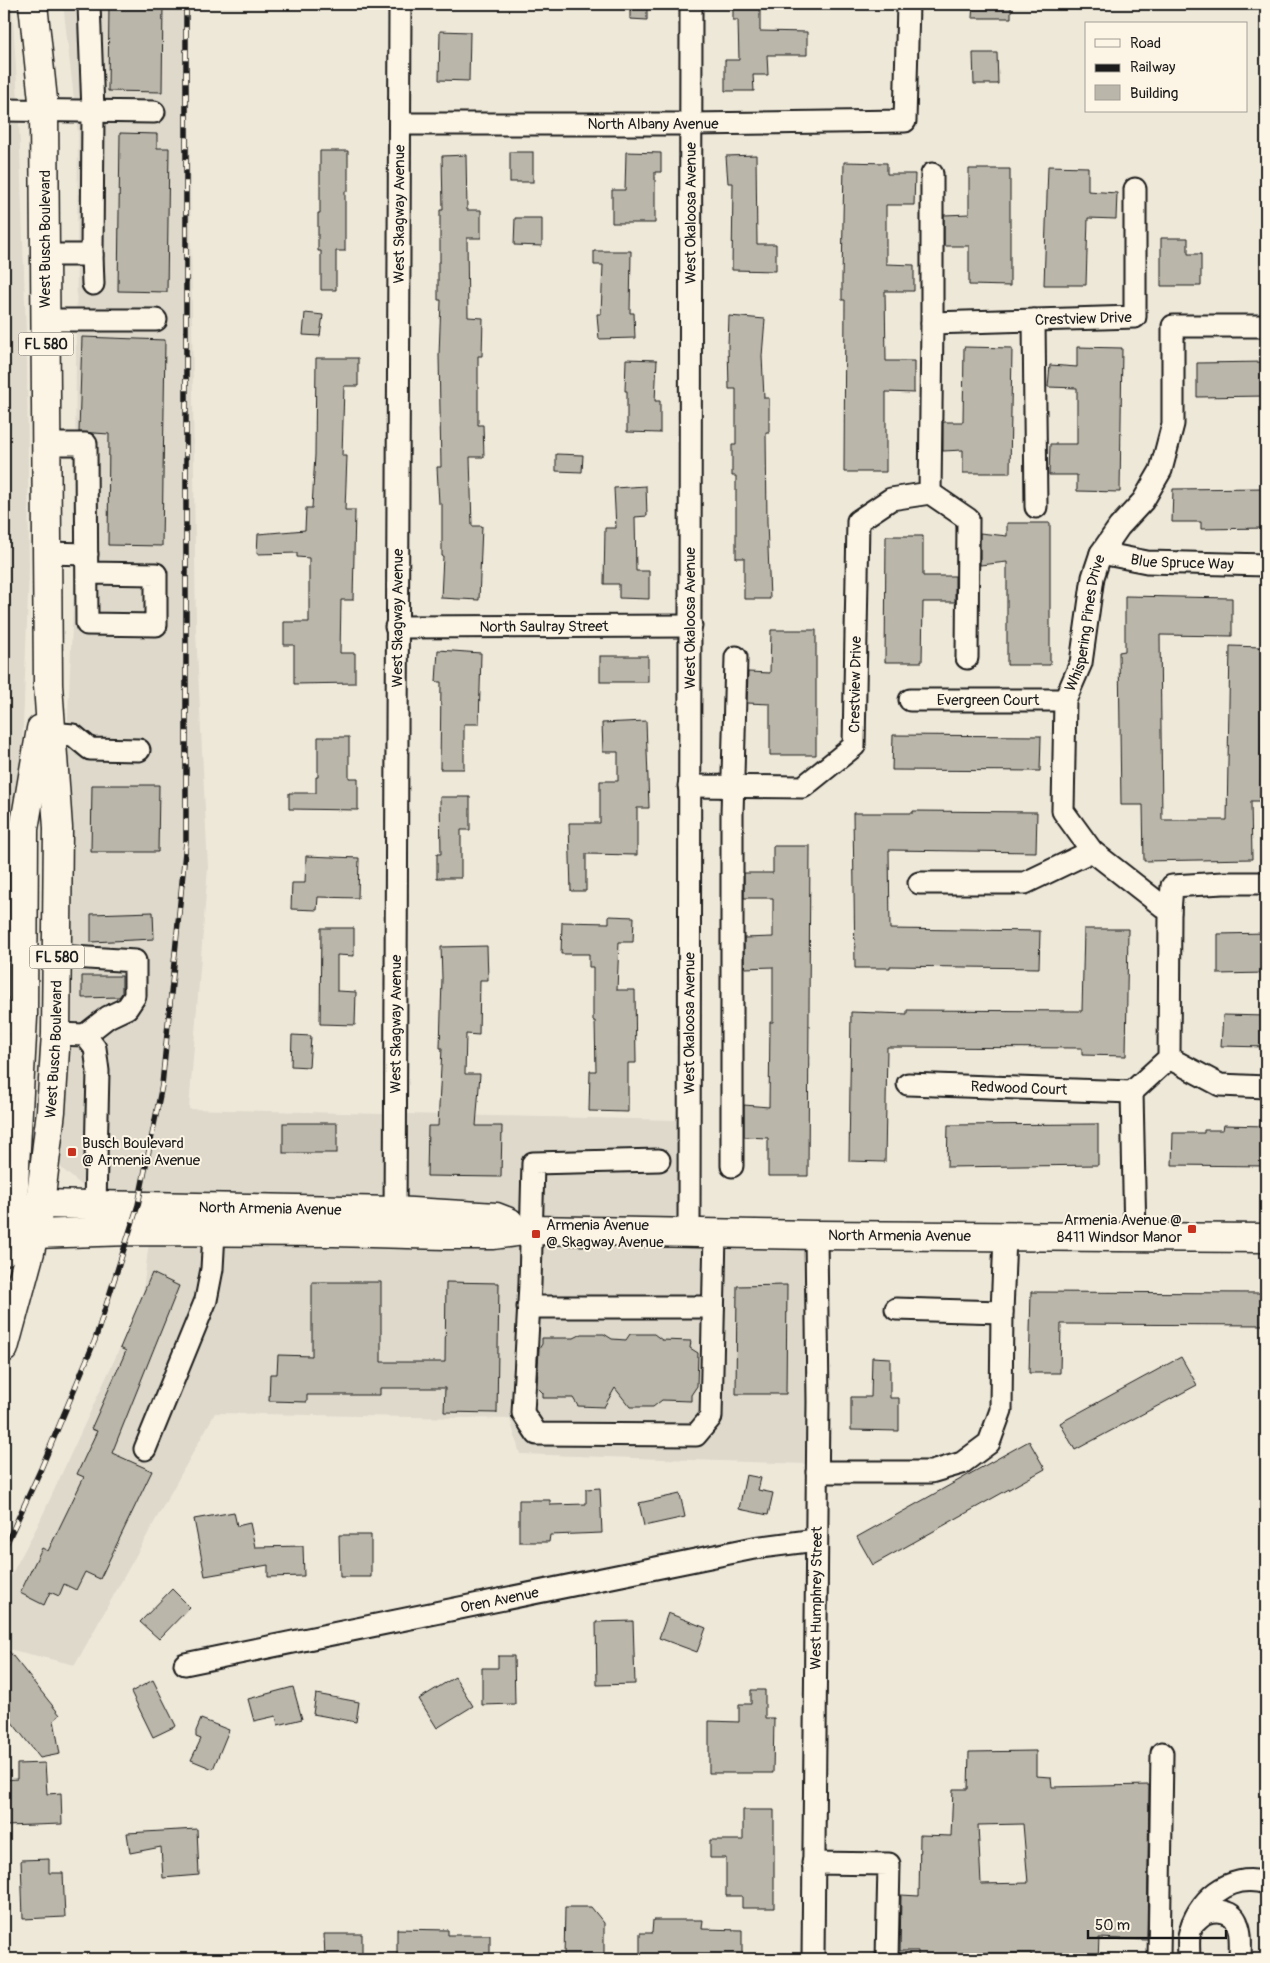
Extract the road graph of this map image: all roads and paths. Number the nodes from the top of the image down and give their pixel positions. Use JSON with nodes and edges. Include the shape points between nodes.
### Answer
{"nodes":[{"id":1,"x":33,"y":4,"type":"edge"},
{"id":2,"x":89,"y":4,"type":"edge"},
{"id":3,"x":400,"y":4,"type":"edge"},
{"id":4,"x":691,"y":4,"type":"edge"},
{"id":5,"x":908,"y":4,"type":"edge"},
{"id":6,"x":4,"y":110,"type":"edge"},
{"id":7,"x":44,"y":110,"type":"junction"},
{"id":8,"x":93,"y":111,"type":"junction"},
{"id":9,"x":154,"y":112,"type":"dead end"},
{"id":10,"x":401,"y":124,"type":"junction"},
{"id":11,"x":690,"y":124,"type":"junction"},
{"id":12,"x":932,"y":174,"type":"dead end"},
{"id":13,"x":1135,"y":189,"type":"dead end"},
{"id":14,"x":45,"y":255,"type":"junction"},
{"id":15,"x":92,"y":255,"type":"junction"},
{"id":16,"x":93,"y":284,"type":"dead end"},
{"id":17,"x":46,"y":320,"type":"junction"},
{"id":18,"x":156,"y":320,"type":"dead end"},
{"id":19,"x":1034,"y":320,"type":"junction"},
{"id":20,"x":932,"y":323,"type":"junction"},
{"id":21,"x":1266,"y":326,"type":"edge"},
{"id":22,"x":46,"y":444,"type":"junction"},
{"id":23,"x":930,"y":493,"type":"junction"},
{"id":24,"x":1036,"y":507,"type":"dead end"},
{"id":25,"x":47,"y":553,"type":"junction"},
{"id":26,"x":1101,"y":553,"type":"junction"},
{"id":27,"x":86,"y":563,"type":"junction"},
{"id":28,"x":1266,"y":564,"type":"edge"},
{"id":29,"x":691,"y":626,"type":"junction"},
{"id":30,"x":396,"y":627,"type":"junction"},
{"id":31,"x":736,"y":658,"type":"dead end"},
{"id":32,"x":967,"y":658,"type":"dead end"},
{"id":33,"x":48,"y":685,"type":"junction"},
{"id":34,"x":910,"y":700,"type":"dead end"},
{"id":35,"x":1065,"y":700,"type":"junction"},
{"id":36,"x":51,"y":733,"type":"junction"},
{"id":37,"x":139,"y":750,"type":"dead end"},
{"id":38,"x":689,"y":786,"type":"junction"},
{"id":39,"x":733,"y":786,"type":"junction"},
{"id":40,"x":1092,"y":851,"type":"junction"},
{"id":41,"x":920,"y":883,"type":"dead end"},
{"id":42,"x":1266,"y":883,"type":"edge"},
{"id":43,"x":1170,"y":912,"type":"junction"},
{"id":44,"x":57,"y":956,"type":"junction"},
{"id":45,"x":56,"y":1034,"type":"junction"},
{"id":46,"x":85,"y":1035,"type":"junction"},
{"id":47,"x":1169,"y":1058,"type":"junction"},
{"id":48,"x":908,"y":1084,"type":"dead end"},
{"id":49,"x":1266,"y":1087,"type":"edge"},
{"id":50,"x":1132,"y":1092,"type":"junction"},
{"id":51,"x":659,"y":1160,"type":"dead end"},
{"id":52,"x":732,"y":1166,"type":"dead end"},
{"id":53,"x":40,"y":1204,"type":"junction"},
{"id":54,"x":95,"y":1205,"type":"junction"},
{"id":55,"x":395,"y":1222,"type":"junction"},
{"id":56,"x":17,"y":1226,"type":"edge"},
{"id":57,"x":531,"y":1230,"type":"junction"},
{"id":58,"x":214,"y":1232,"type":"junction"},
{"id":59,"x":702,"y":1233,"type":"junction"},
{"id":60,"x":816,"y":1235,"type":"junction"},
{"id":61,"x":1005,"y":1236,"type":"junction"},
{"id":62,"x":1135,"y":1236,"type":"junction"},
{"id":63,"x":1266,"y":1238,"type":"edge"},
{"id":64,"x":4,"y":1250,"type":"edge"},
{"id":65,"x":528,"y":1307,"type":"junction"},
{"id":66,"x":713,"y":1307,"type":"junction"},
{"id":67,"x":896,"y":1309,"type":"dead end"},
{"id":68,"x":1002,"y":1312,"type":"junction"},
{"id":69,"x":4,"y":1348,"type":"edge"},
{"id":70,"x":145,"y":1449,"type":"dead end"},
{"id":71,"x":817,"y":1472,"type":"junction"},
{"id":72,"x":816,"y":1540,"type":"junction"},
{"id":73,"x":185,"y":1664,"type":"dead end"},
{"id":74,"x":1162,"y":1752,"type":"dead end"},
{"id":75,"x":813,"y":1864,"type":"junction"},
{"id":76,"x":1266,"y":1883,"type":"edge"},
{"id":77,"x":1193,"y":1923,"type":"junction"},
{"id":78,"x":813,"y":1959,"type":"edge"},
{"id":79,"x":888,"y":1959,"type":"edge"},
{"id":80,"x":1159,"y":1959,"type":"edge"},
{"id":81,"x":1189,"y":1959,"type":"edge"},
{"id":82,"x":1240,"y":1959,"type":"edge"}],
"edges":[{"from":1,"to":7,"type":"main road","name":"West Busch Boulevard","number":"FL 580"},
{"from":2,"to":8,"type":"street"},
{"from":3,"to":10,"type":"street","name":"West Skagway Avenue"},
{"from":4,"to":11,"type":"street","name":"West Okaloosa Avenue"},
{"from":5,"to":11,"type":"street","name":"North Albany Avenue","via":[[905,121]]},
{"from":6,"to":7,"type":"street"},
{"from":7,"to":8,"type":"street"},
{"from":7,"to":14,"type":"main road","name":"West Busch Boulevard","number":"FL 580"},
{"from":8,"to":9,"type":"street"},
{"from":8,"to":15,"type":"street"},
{"from":10,"to":11,"type":"street","name":"North Albany Avenue"},
{"from":10,"to":30,"type":"street","name":"West Skagway Avenue"},
{"from":11,"to":29,"type":"street","name":"West Okaloosa Avenue"},
{"from":12,"to":20,"type":"street"},
{"from":13,"to":19,"type":"street","name":"Crestview Drive","via":[[1135,317]]},
{"from":14,"to":15,"type":"street"},
{"from":14,"to":17,"type":"main road","name":"West Busch Boulevard","number":"FL 580"},
{"from":15,"to":16,"type":"street"},
{"from":17,"to":18,"type":"street"},
{"from":17,"to":22,"type":"main road","name":"West Busch Boulevard","number":"FL 580"},
{"from":19,"to":20,"type":"street","name":"Crestview Drive"},
{"from":19,"to":24,"type":"street"},
{"from":20,"to":23,"type":"street"},
{"from":21,"to":26,"type":"street","name":"Whispering Pines Drive","via":[[1173,326],[1173,424],[1161,470],[1143,501],[1119,526]]},
{"from":22,"to":25,"type":"main road","name":"West Busch Boulevard","number":"FL 580"},
{"from":22,"to":27,"type":"street","via":[[86,444]]},
{"from":23,"to":32,"type":"street","via":[[968,520]]},
{"from":23,"to":39,"type":"street","name":"Crestview Drive","via":[[891,499],[858,521],[854,746],[803,787]]},
{"from":25,"to":27,"type":"street"},
{"from":25,"to":33,"type":"main road","name":"West Busch Boulevard","number":"FL 580"},
{"from":26,"to":28,"type":"street","name":"Blue Spruce Way","via":[[1147,562]]},
{"from":26,"to":35,"type":"street","name":"Whispering Pines Drive","via":[[1093,577],[1081,664]]},
{"from":27,"to":27,"type":"street","via":[[156,574],[156,625],[87,624]]},
{"from":29,"to":30,"type":"street","name":"North Saulray Street"},
{"from":29,"to":38,"type":"street","name":"West Okaloosa Avenue"},
{"from":30,"to":55,"type":"street","name":"West Skagway Avenue"},
{"from":31,"to":39,"type":"street"},
{"from":33,"to":36,"type":"main road","name":"West Busch Boulevard","number":"FL 580"},
{"from":33,"to":56,"type":"main road","name":"West Busch Boulevard","number":"FL 580","via":[[24,829]]},
{"from":34,"to":35,"type":"street","name":"Evergreen Court"},
{"from":35,"to":40,"type":"street","name":"Whispering Pines Drive","via":[[1063,812]]},
{"from":36,"to":37,"type":"street","via":[[73,735],[90,749]]},
{"from":36,"to":44,"type":"main road","name":"West Busch Boulevard","number":"FL 580","via":[[58,828]]},
{"from":38,"to":39,"type":"street","name":"Crestview Drive"},
{"from":38,"to":59,"type":"street","name":"West Okaloosa Avenue"},
{"from":39,"to":52,"type":"street"},
{"from":40,"to":41,"type":"street","via":[[1025,883]]},
{"from":40,"to":43,"type":"street","name":"Whispering Pines Drive"},
{"from":42,"to":43,"type":"street","via":[[1172,886]]},
{"from":43,"to":47,"type":"street"},
{"from":44,"to":45,"type":"main road","name":"West Busch Boulevard","number":"FL 580"},
{"from":44,"to":46,"type":"street","via":[[136,961],[135,996],[127,1008],[108,1017]]},
{"from":45,"to":46,"type":"street"},
{"from":45,"to":53,"type":"main road","name":"West Busch Boulevard","number":"FL 580"},
{"from":46,"to":54,"type":"street","via":[[95,1048],[98,1071]]},
{"from":47,"to":49,"type":"street","via":[[1220,1085]]},
{"from":47,"to":50,"type":"street"},
{"from":48,"to":50,"type":"street","name":"Redwood Court"},
{"from":50,"to":62,"type":"street"},
{"from":51,"to":57,"type":"street","via":[[533,1163]]},
{"from":53,"to":54,"type":"main road","name":"North Armenia Avenue"},
{"from":53,"to":56,"type":"main road"},
{"from":54,"to":55,"type":"main road","name":"North Armenia Avenue"},
{"from":55,"to":57,"type":"main road","name":"North Armenia Avenue","via":[[493,1235]]},
{"from":55,"to":58,"type":"main road","name":"North Armenia Avenue"},
{"from":56,"to":58,"type":"main road","name":"North Armenia Avenue"},
{"from":56,"to":64,"type":"main road","name":"West Busch Boulevard","number":"FL 580"},
{"from":56,"to":69,"type":"main road","name":"West Busch Boulevard"},
{"from":57,"to":59,"type":"main road","name":"North Armenia Avenue"},
{"from":57,"to":65,"type":"street"},
{"from":58,"to":70,"type":"street","via":[[206,1300]]},
{"from":59,"to":60,"type":"main road","name":"North Armenia Avenue"},
{"from":59,"to":66,"type":"street","name":"West Okaloosa Avenue"},
{"from":60,"to":61,"type":"main road","name":"North Armenia Avenue"},
{"from":60,"to":71,"type":"street","name":"West Humphrey Street"},
{"from":61,"to":62,"type":"main road","name":"North Armenia Avenue"},
{"from":61,"to":68,"type":"street"},
{"from":62,"to":63,"type":"main road","name":"North Armenia Avenue"},
{"from":65,"to":66,"type":"street"},
{"from":65,"to":66,"type":"street","name":"West Okaloosa Avenue","via":[[523,1413],[537,1434],[662,1436],[696,1435],[711,1418]]},
{"from":67,"to":68,"type":"street"},
{"from":68,"to":71,"type":"street","via":[[1001,1410],[990,1444],[962,1463],[931,1472]]},
{"from":71,"to":72,"type":"street","name":"West Humphrey Street"},
{"from":72,"to":73,"type":"street","name":"Oren Avenue","via":[[754,1548]]},
{"from":72,"to":75,"type":"street","name":"West Humphrey Street"},
{"from":74,"to":80,"type":"street"},
{"from":75,"to":78,"type":"street","name":"West Humphrey Street"},
{"from":75,"to":79,"type":"street","via":[[889,1864]]},
{"from":76,"to":77,"type":"street","via":[[1238,1882],[1219,1890],[1202,1905]]},
{"from":77,"to":81,"type":"street"},
{"from":77,"to":82,"type":"street","via":[[1205,1913],[1228,1913],[1237,1921]]}]}
